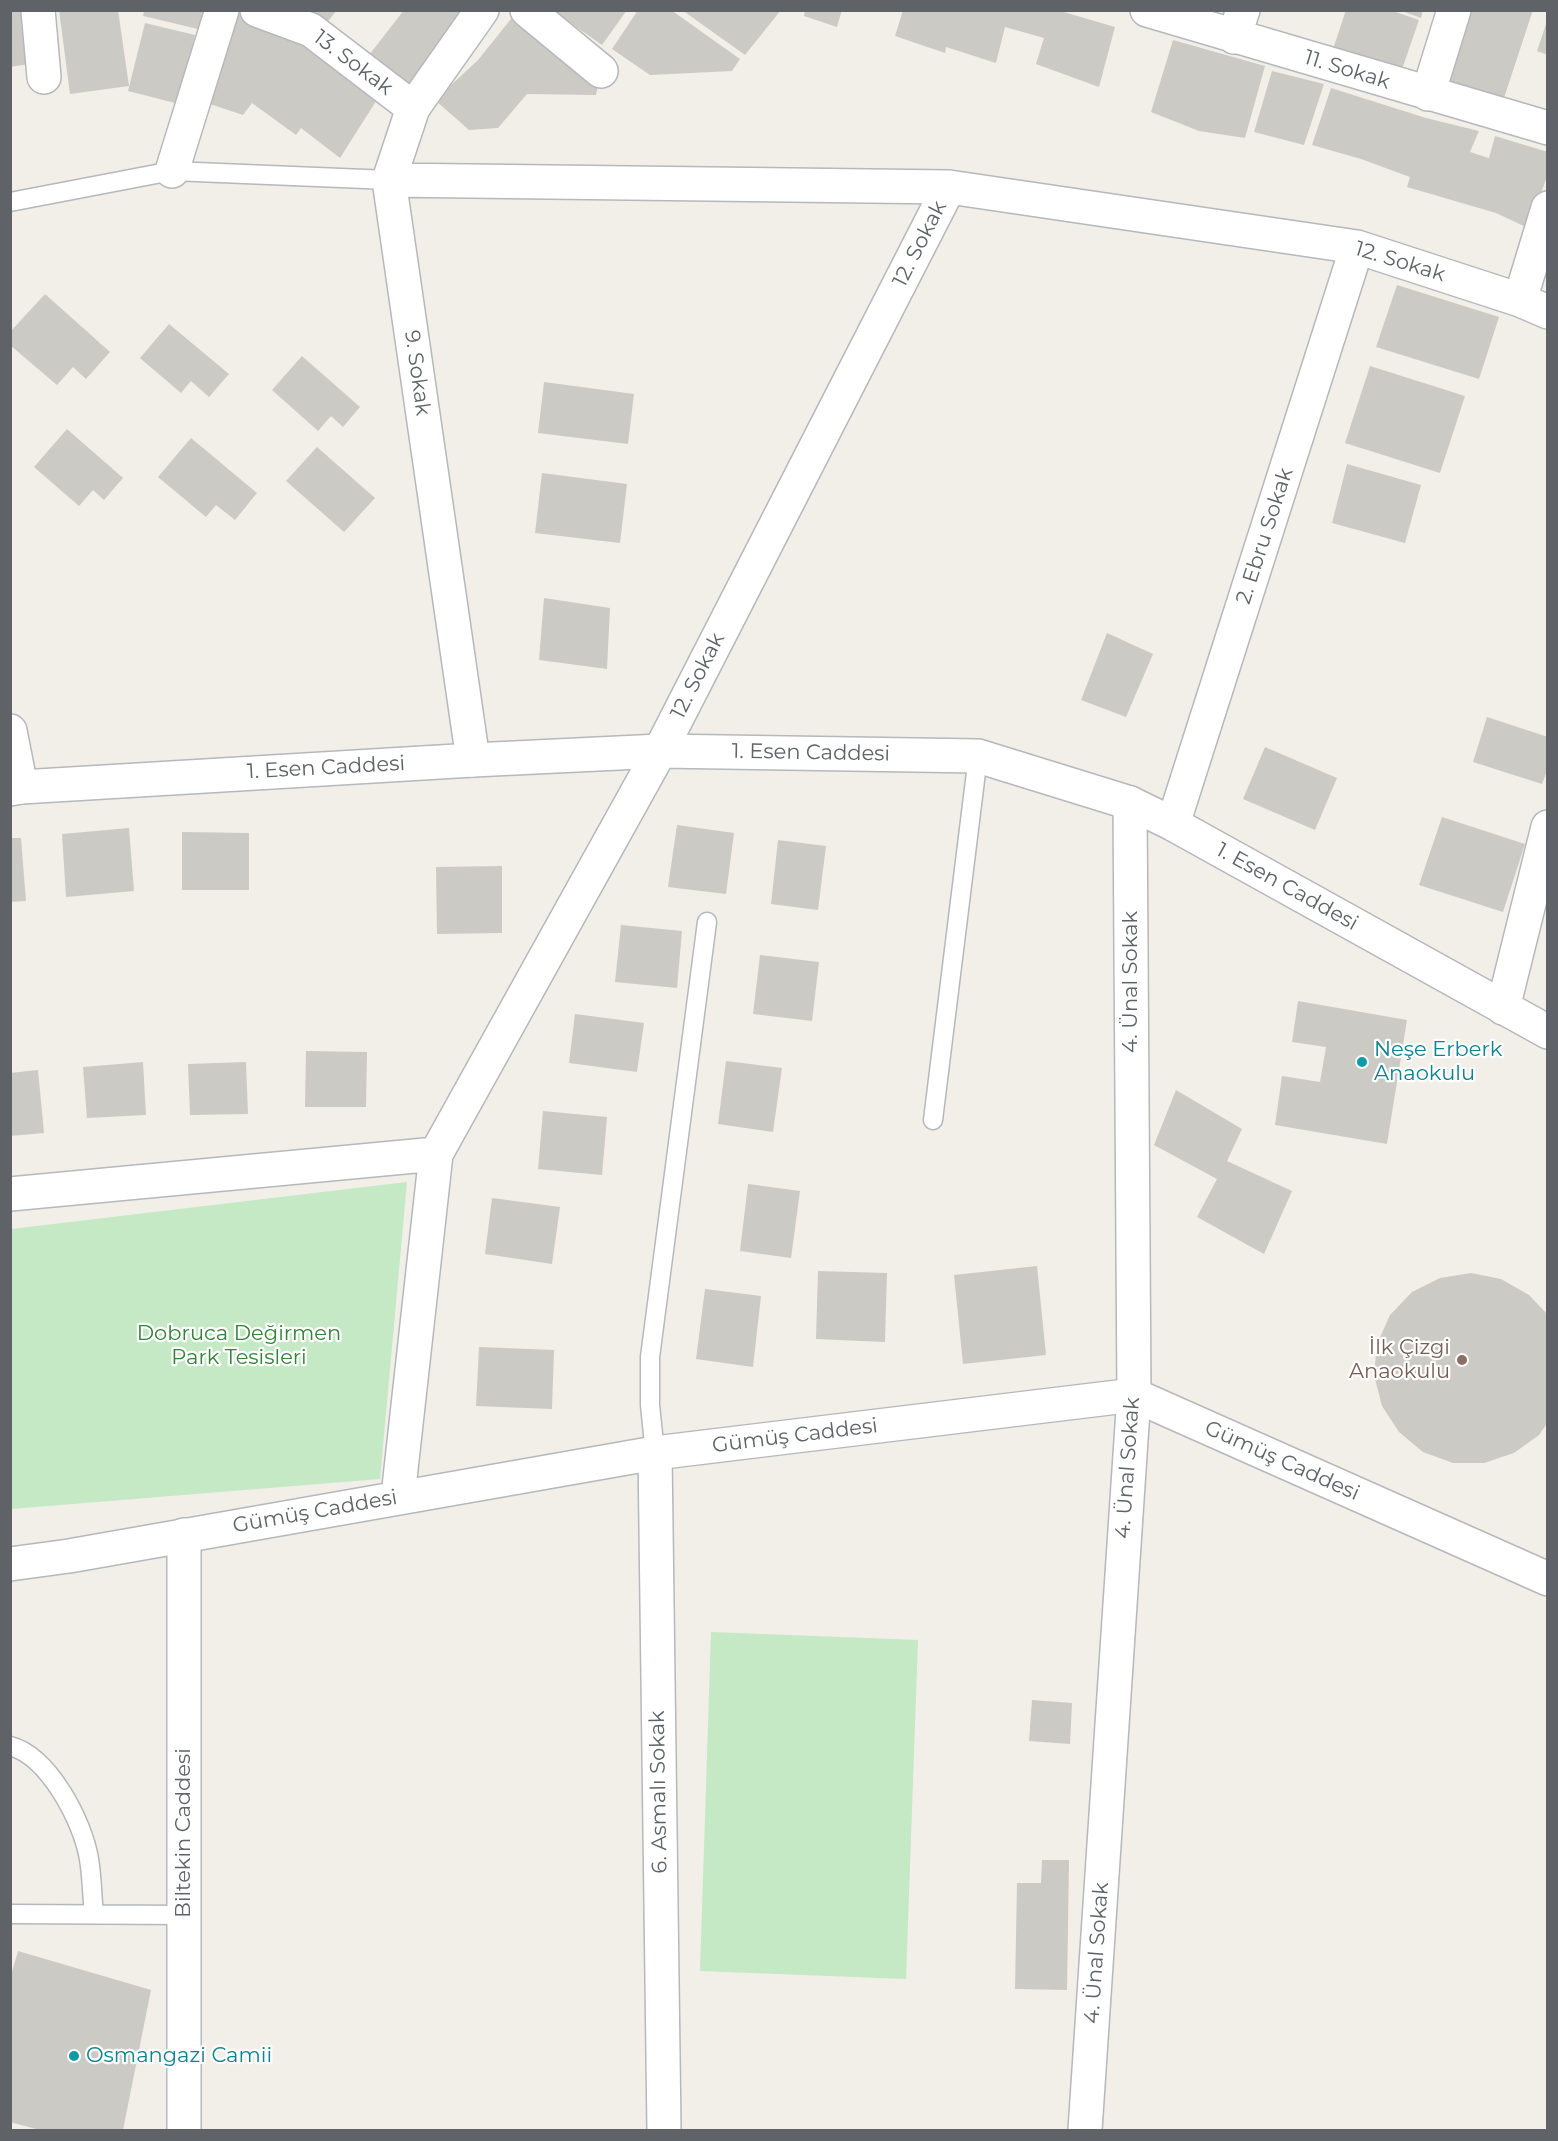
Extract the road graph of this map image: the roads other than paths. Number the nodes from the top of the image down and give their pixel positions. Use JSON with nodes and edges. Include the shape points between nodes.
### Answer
{"nodes":[{"id":1,"x":38,"y":10,"type":"edge"},
{"id":2,"x":222,"y":10,"type":"edge"},
{"id":3,"x":257,"y":10,"type":"edge"},
{"id":4,"x":482,"y":10,"type":"edge"},
{"id":5,"x":527,"y":10,"type":"edge"},
{"id":6,"x":1147,"y":10,"type":"edge"},
{"id":7,"x":1454,"y":10,"type":"edge"},
{"id":8,"x":1238,"y":24,"type":"edge"},
{"id":9,"x":601,"y":71,"type":"dead end"},
{"id":10,"x":44,"y":77,"type":"dead end"},
{"id":11,"x":1428,"y":94,"type":"junction"},
{"id":12,"x":413,"y":108,"type":"junction"},
{"id":13,"x":1548,"y":128,"type":"edge"},
{"id":14,"x":172,"y":171,"type":"junction"},
{"id":15,"x":389,"y":180,"type":"junction"},
{"id":16,"x":949,"y":187,"type":"junction"},
{"id":17,"x":10,"y":202,"type":"edge"},
{"id":18,"x":1548,"y":208,"type":"edge"},
{"id":19,"x":1357,"y":247,"type":"junction"},
{"id":20,"x":1534,"y":306,"type":"edge"},
{"id":21,"x":10,"y":731,"type":"edge"},
{"id":22,"x":660,"y":751,"type":"junction"},
{"id":23,"x":978,"y":756,"type":"junction"},
{"id":24,"x":473,"y":759,"type":"junction"},
{"id":25,"x":16,"y":788,"type":"edge"},
{"id":26,"x":1130,"y":803,"type":"junction"},
{"id":27,"x":1173,"y":824,"type":"junction"},
{"id":28,"x":1548,"y":827,"type":"edge"},
{"id":29,"x":707,"y":922,"type":"dead end"},
{"id":30,"x":1503,"y":1008,"type":"junction"},
{"id":31,"x":1548,"y":1032,"type":"edge"},
{"id":32,"x":933,"y":1120,"type":"dead end"},
{"id":33,"x":436,"y":1154,"type":"junction"},
{"id":34,"x":10,"y":1194,"type":"edge"},
{"id":35,"x":1134,"y":1395,"type":"junction"},
{"id":36,"x":655,"y":1453,"type":"junction"},
{"id":37,"x":399,"y":1497,"type":"junction"},
{"id":38,"x":184,"y":1535,"type":"junction"},
{"id":39,"x":10,"y":1563,"type":"edge"},
{"id":40,"x":1548,"y":1579,"type":"edge"},
{"id":41,"x":10,"y":1746,"type":"edge"},
{"id":42,"x":10,"y":1914,"type":"edge"},
{"id":43,"x":94,"y":1914,"type":"junction"},
{"id":44,"x":184,"y":1915,"type":"junction"},
{"id":45,"x":184,"y":2130,"type":"edge"},
{"id":46,"x":664,"y":2130,"type":"edge"},
{"id":47,"x":1085,"y":2130,"type":"edge"}],
"edges":[{"from":1,"to":10,"type":"street"},
{"from":2,"to":14,"type":"street"},
{"from":3,"to":12,"type":"street","name":"13. Sokak","via":[[311,30]]},
{"from":4,"to":12,"type":"street","name":"9. Sokak"},
{"from":5,"to":9,"type":"street"},
{"from":6,"to":8,"type":"street","name":"11. Sokak"},
{"from":7,"to":11,"type":"street"},
{"from":8,"to":11,"type":"street","name":"11. Sokak"},
{"from":11,"to":13,"type":"street","name":"11. Sokak"},
{"from":12,"to":15,"type":"street","name":"9. Sokak"},
{"from":14,"to":15,"type":"lane"},
{"from":14,"to":17,"type":"lane"},
{"from":15,"to":16,"type":"street"},
{"from":15,"to":24,"type":"street","name":"9. Sokak"},
{"from":16,"to":19,"type":"street","name":"12. Sokak"},
{"from":16,"to":22,"type":"street","name":"12. Sokak"},
{"from":18,"to":20,"type":"street"},
{"from":19,"to":20,"type":"street","name":"12. Sokak"},
{"from":19,"to":27,"type":"street","name":"2. Ebru Sokak"},
{"from":21,"to":25,"type":"street"},
{"from":22,"to":23,"type":"street","name":"1. Esen Caddesi"},
{"from":22,"to":24,"type":"street","name":"1. Esen Caddesi"},
{"from":22,"to":33,"type":"street","name":"12. Sokak"},
{"from":23,"to":26,"type":"street","name":"1. Esen Caddesi"},
{"from":23,"to":32,"type":"lane"},
{"from":24,"to":25,"type":"street","name":"1. Esen Caddesi"},
{"from":26,"to":27,"type":"street","name":"1. Esen Caddesi"},
{"from":26,"to":35,"type":"street","name":"4. Ünal Sokak"},
{"from":27,"to":30,"type":"street","name":"1. Esen Caddesi"},
{"from":28,"to":30,"type":"street"},
{"from":29,"to":36,"type":"lane","via":[[650,1357]]},
{"from":30,"to":31,"type":"street","name":"1. Esen Caddesi"},
{"from":33,"to":34,"type":"street"},
{"from":33,"to":37,"type":"street"},
{"from":35,"to":36,"type":"street","name":"Gümüş Caddesi"},
{"from":35,"to":40,"type":"street","name":"Gümüş Caddesi"},
{"from":35,"to":47,"type":"street","name":"4. Ünal Sokak"},
{"from":36,"to":37,"type":"street","name":"Gümüş Caddesi"},
{"from":36,"to":46,"type":"street","name":"6. Asmalı Sokak"},
{"from":37,"to":38,"type":"street","name":"Gümüş Caddesi"},
{"from":38,"to":39,"type":"street","name":"Gümüş Caddesi"},
{"from":38,"to":44,"type":"street","name":"Biltekin Caddesi"},
{"from":41,"to":43,"type":"lane","via":[[22,1749],[45,1771],[76,1816],[89,1859]]},
{"from":42,"to":43,"type":"lane"},
{"from":43,"to":44,"type":"lane"},
{"from":44,"to":45,"type":"street","name":"Biltekin Caddesi"}]}
